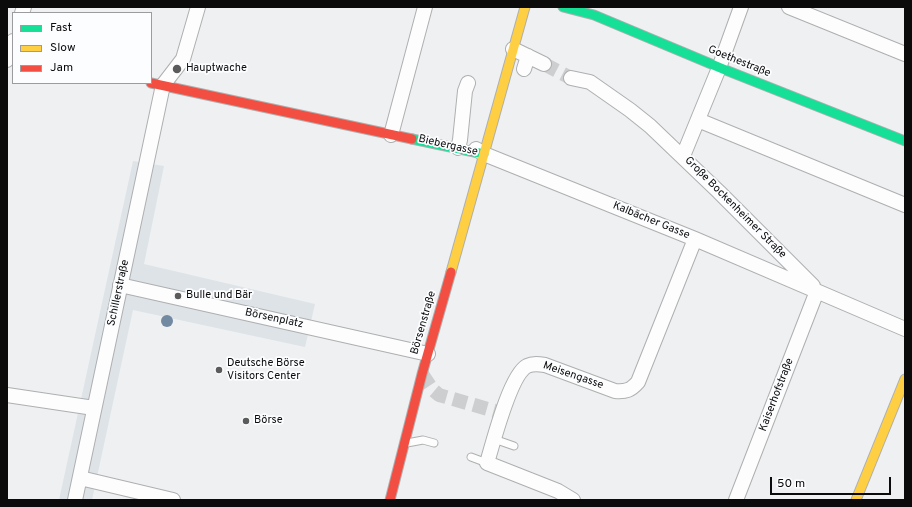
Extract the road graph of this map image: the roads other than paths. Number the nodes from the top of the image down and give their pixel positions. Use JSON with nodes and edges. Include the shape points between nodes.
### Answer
{"nodes":[{"id":1,"x":198,"y":7,"type":"edge"},
{"id":2,"x":425,"y":7,"type":"edge"},
{"id":3,"x":525,"y":7,"type":"edge"},
{"id":4,"x":564,"y":7,"type":"edge"},
{"id":5,"x":741,"y":7,"type":"edge"},
{"id":6,"x":789,"y":7,"type":"edge"},
{"id":7,"x":513,"y":49,"type":"junction"},
{"id":8,"x":905,"y":54,"type":"edge"},
{"id":9,"x":544,"y":64,"type":"tunnel mouth"},
{"id":10,"x":719,"y":68,"type":"junction"},
{"id":11,"x":571,"y":78,"type":"tunnel mouth"},
{"id":12,"x":160,"y":83,"type":"edge"},
{"id":13,"x":468,"y":83,"type":"dead end"},
{"id":14,"x":698,"y":120,"type":"junction"},
{"id":15,"x":392,"y":131,"type":"junction"},
{"id":16,"x":905,"y":141,"type":"edge"},
{"id":17,"x":459,"y":145,"type":"junction"},
{"id":18,"x":484,"y":154,"type":"junction"},
{"id":19,"x":683,"y":156,"type":"junction"},
{"id":20,"x":905,"y":205,"type":"edge"},
{"id":21,"x":695,"y":239,"type":"junction"},
{"id":22,"x":120,"y":285,"type":"junction"},
{"id":23,"x":817,"y":290,"type":"junction"},
{"id":24,"x":905,"y":329,"type":"edge"},
{"id":25,"x":428,"y":354,"type":"junction"},
{"id":26,"x":905,"y":379,"type":"edge"},
{"id":27,"x":7,"y":395,"type":"edge"},
{"id":28,"x":94,"y":408,"type":"junction"},
{"id":29,"x":494,"y":439,"type":"junction"},
{"id":30,"x":434,"y":443,"type":"dead end"},
{"id":31,"x":405,"y":444,"type":"junction"},
{"id":32,"x":514,"y":446,"type":"dead end"},
{"id":33,"x":471,"y":456,"type":"dead end"},
{"id":34,"x":486,"y":463,"type":"junction"},
{"id":35,"x":80,"y":478,"type":"junction"},
{"id":36,"x":75,"y":500,"type":"edge"},
{"id":37,"x":173,"y":500,"type":"edge"},
{"id":38,"x":390,"y":500,"type":"edge"},
{"id":39,"x":573,"y":500,"type":"edge"},
{"id":40,"x":736,"y":500,"type":"edge"},
{"id":41,"x":856,"y":500,"type":"edge"}],
"edges":[{"from":1,"to":12,"type":"street","via":[[183,59]]},
{"from":2,"to":15,"type":"street"},
{"from":3,"to":7,"type":"main road","name":"Börsenstraße"},
{"from":4,"to":10,"type":"main road","name":"Goethestraße","via":[[594,15]]},
{"from":5,"to":10,"type":"street"},
{"from":6,"to":8,"type":"street"},
{"from":7,"to":9,"type":"street","via":[[526,63]]},
{"from":7,"to":18,"type":"main road","name":"Börsenstraße"},
{"from":10,"to":14,"type":"street"},
{"from":10,"to":16,"type":"main road","name":"Goethestraße"},
{"from":11,"to":19,"type":"street","name":"Große Bockenheimer Straße","via":[[590,82],[609,95],[650,126]]},
{"from":12,"to":15,"type":"street","name":"Biebergasse"},
{"from":12,"to":22,"type":"street","name":"Schillerstraße"},
{"from":13,"to":17,"type":"street"},
{"from":14,"to":19,"type":"street"},
{"from":14,"to":20,"type":"street"},
{"from":15,"to":17,"type":"street","name":"Biebergasse","via":[[413,131]]},
{"from":17,"to":18,"type":"street","name":"Biebergasse","via":[[464,143]]},
{"from":18,"to":21,"type":"street","name":"Kalbächer Gasse"},
{"from":18,"to":25,"type":"main road","name":"Börsenstraße"},
{"from":19,"to":23,"type":"street","name":"Große Bockenheimer Straße"},
{"from":21,"to":23,"type":"street","name":"Kalbächer Gasse"},
{"from":21,"to":29,"type":"street","name":"Meisengasse","via":[[638,382],[633,388],[626,392],[615,391],[545,365],[527,366],[516,378]]},
{"from":22,"to":25,"type":"street","name":"Börsenplatz"},
{"from":22,"to":28,"type":"street","name":"Schillerstraße"},
{"from":23,"to":24,"type":"street","name":"Große Bockenheimer Straße"},
{"from":23,"to":40,"type":"street","name":"Kaiserhofstraße"},
{"from":25,"to":31,"type":"main road","name":"Börsenstraße"},
{"from":26,"to":41,"type":"main road"},
{"from":27,"to":28,"type":"street"},
{"from":28,"to":35,"type":"street","name":"Schillerstraße"},
{"from":29,"to":32,"type":"lane"},
{"from":29,"to":34,"type":"street","name":"Meisengasse"},
{"from":30,"to":31,"type":"lane","via":[[423,440]]},
{"from":31,"to":38,"type":"main road","name":"Börsenstraße"},
{"from":33,"to":34,"type":"lane"},
{"from":34,"to":39,"type":"street","via":[[558,491]]},
{"from":35,"to":36,"type":"street","name":"Schillerstraße"},
{"from":35,"to":37,"type":"street"}]}
